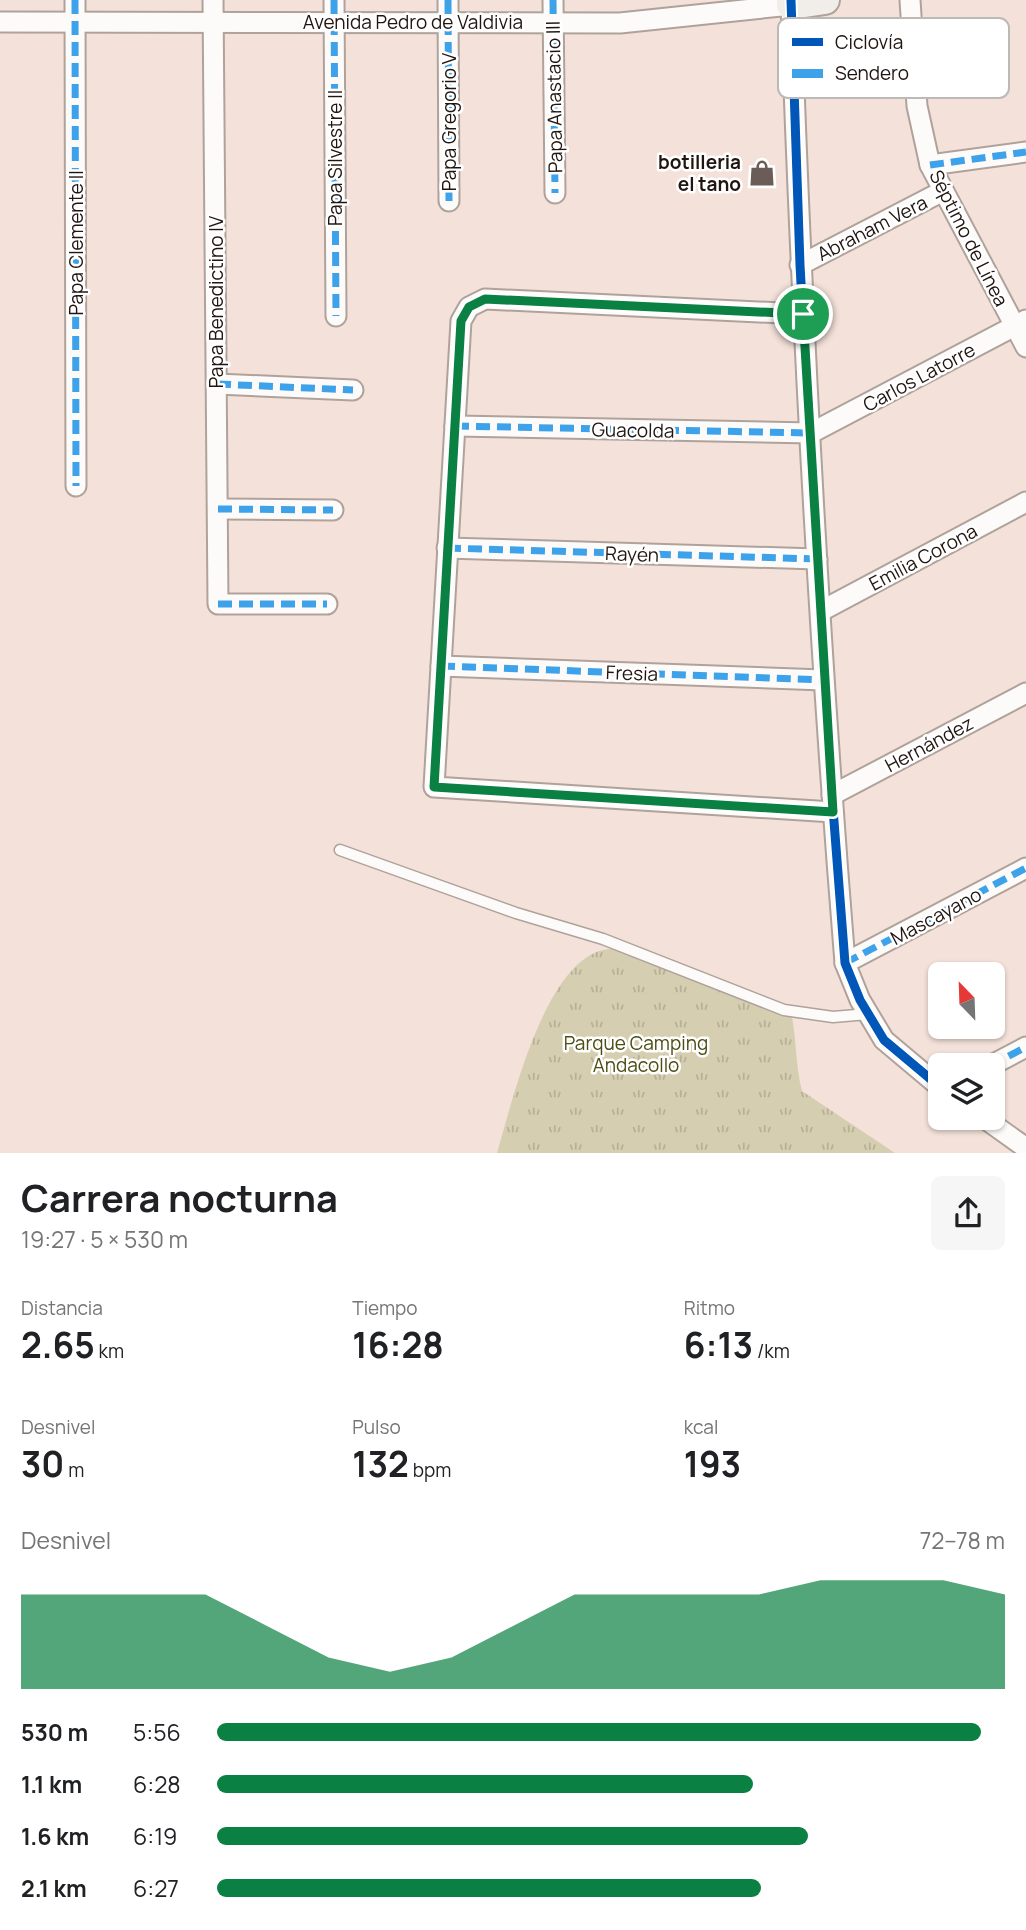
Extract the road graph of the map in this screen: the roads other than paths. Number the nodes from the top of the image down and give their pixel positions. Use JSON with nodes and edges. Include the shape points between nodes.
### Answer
{"nodes":[{"id":1,"x":75,"y":0,"type":"edge"},
{"id":2,"x":213,"y":0,"type":"edge"},
{"id":3,"x":334,"y":0,"type":"edge"},
{"id":4,"x":448,"y":0,"type":"edge"},
{"id":5,"x":553,"y":0,"type":"edge"},
{"id":6,"x":825,"y":0,"type":"edge"},
{"id":7,"x":910,"y":0,"type":"edge"},
{"id":8,"x":791,"y":2,"type":"edge"},
{"id":9,"x":911,"y":18,"type":"edge"},
{"id":10,"x":0,"y":22,"type":"edge"},
{"id":11,"x":75,"y":22,"type":"junction"},
{"id":12,"x":214,"y":22,"type":"junction"},
{"id":13,"x":335,"y":22,"type":"junction"},
{"id":14,"x":448,"y":22,"type":"junction"},
{"id":15,"x":553,"y":23,"type":"junction"},
{"id":16,"x":794,"y":98,"type":"edge"},
{"id":17,"x":916,"y":98,"type":"edge"},
{"id":18,"x":1026,"y":152,"type":"edge"},
{"id":19,"x":930,"y":165,"type":"junction"},
{"id":20,"x":943,"y":191,"type":"junction"},
{"id":21,"x":555,"y":193,"type":"dead end"},
{"id":22,"x":449,"y":201,"type":"dead end"},
{"id":23,"x":800,"y":265,"type":"junction"},
{"id":24,"x":803,"y":314,"type":"junction"},
{"id":25,"x":335,"y":316,"type":"dead end"},
{"id":26,"x":1020,"y":323,"type":"edge"},
{"id":27,"x":1026,"y":347,"type":"edge"},
{"id":28,"x":216,"y":384,"type":"junction"},
{"id":29,"x":353,"y":390,"type":"dead end"},
{"id":30,"x":455,"y":426,"type":"junction"},
{"id":31,"x":811,"y":433,"type":"junction"},
{"id":32,"x":76,"y":486,"type":"dead end"},
{"id":33,"x":1026,"y":502,"type":"edge"},
{"id":34,"x":218,"y":509,"type":"junction"},
{"id":35,"x":333,"y":510,"type":"dead end"},
{"id":36,"x":447,"y":548,"type":"junction"},
{"id":37,"x":817,"y":559,"type":"junction"},
{"id":38,"x":327,"y":604,"type":"dead end"},
{"id":39,"x":821,"y":611,"type":"junction"},
{"id":40,"x":441,"y":666,"type":"junction"},
{"id":41,"x":822,"y":680,"type":"junction"},
{"id":42,"x":1026,"y":693,"type":"edge"},
{"id":43,"x":832,"y":803,"type":"junction"},
{"id":44,"x":340,"y":850,"type":"dead end"},
{"id":45,"x":1026,"y":868,"type":"edge"},
{"id":46,"x":845,"y":963,"type":"junction"},
{"id":47,"x":868,"y":1014,"type":"junction"},
{"id":48,"x":1026,"y":1047,"type":"edge"},
{"id":49,"x":1005,"y":1058,"type":"edge"},
{"id":50,"x":928,"y":1077,"type":"edge"},
{"id":51,"x":1001,"y":1130,"type":"edge"},
{"id":52,"x":1026,"y":1148,"type":"edge"}],
"edges":[{"from":1,"to":11,"type":"street","name":"Papa Clemente II"},
{"from":2,"to":12,"type":"street","name":"Papa Benedictino IV"},
{"from":3,"to":13,"type":"street","name":"Papa Silvestre II"},
{"from":4,"to":14,"type":"street","name":"Papa Gregorio V"},
{"from":5,"to":15,"type":"street","name":"Papa Anastacio III"},
{"from":6,"to":8,"type":"street","name":"Avenida Pedro de Valdivia"},
{"from":7,"to":9,"type":"street","name":"Séptimo de Línea"},
{"from":8,"to":15,"type":"street","name":"Avenida Pedro de Valdivia","via":[[620,23]]},
{"from":10,"to":11,"type":"street","name":"Avenida Pedro de Valdivia"},
{"from":11,"to":12,"type":"street","name":"Avenida Pedro de Valdivia"},
{"from":11,"to":32,"type":"street","name":"Papa Clemente II"},
{"from":12,"to":13,"type":"street","name":"Avenida Pedro de Valdivia"},
{"from":12,"to":28,"type":"street","name":"Papa Benedictino IV"},
{"from":13,"to":14,"type":"street","name":"Avenida Pedro de Valdivia"},
{"from":13,"to":25,"type":"street","name":"Papa Silvestre II"},
{"from":14,"to":15,"type":"street","name":"Avenida Pedro de Valdivia"},
{"from":14,"to":22,"type":"street","name":"Papa Gregorio V"},
{"from":15,"to":21,"type":"street","name":"Papa Anastacio III"},
{"from":16,"to":23,"type":"street"},
{"from":17,"to":19,"type":"street","name":"Séptimo de Línea"},
{"from":18,"to":19,"type":"street"},
{"from":19,"to":20,"type":"street","name":"Séptimo de Línea"},
{"from":20,"to":23,"type":"street","name":"Abraham Vera"},
{"from":20,"to":26,"type":"street","name":"Séptimo de Línea"},
{"from":23,"to":24,"type":"street"},
{"from":24,"to":30,"type":"street","via":[[485,299],[469,307],[461,321]]},
{"from":24,"to":31,"type":"street"},
{"from":26,"to":27,"type":"street","name":"Séptimo de Línea"},
{"from":26,"to":31,"type":"street","name":"Carlos Latorre"},
{"from":28,"to":29,"type":"street"},
{"from":28,"to":34,"type":"street","name":"Papa Benedictino IV"},
{"from":30,"to":31,"type":"street","name":"Guacolda"},
{"from":30,"to":36,"type":"street"},
{"from":31,"to":37,"type":"street"},
{"from":33,"to":39,"type":"street","name":"Emilia Corona"},
{"from":34,"to":35,"type":"street"},
{"from":34,"to":38,"type":"street","name":"Papa Benedictino IV","via":[[218,604]]},
{"from":36,"to":37,"type":"street","name":"Rayén"},
{"from":36,"to":40,"type":"street"},
{"from":37,"to":39,"type":"street"},
{"from":39,"to":41,"type":"street"},
{"from":40,"to":41,"type":"street","name":"Fresia"},
{"from":40,"to":43,"type":"street","via":[[434,787]]},
{"from":41,"to":43,"type":"street"},
{"from":42,"to":43,"type":"street","name":"Hernández"},
{"from":43,"to":46,"type":"street"},
{"from":44,"to":47,"type":"lane","via":[[603,939],[784,1010],[833,1017]]},
{"from":45,"to":46,"type":"street","name":"Mascayano"},
{"from":46,"to":47,"type":"street"},
{"from":47,"to":50,"type":"street","via":[[884,1040]]},
{"from":48,"to":49,"type":"street"},
{"from":51,"to":52,"type":"street"}]}
